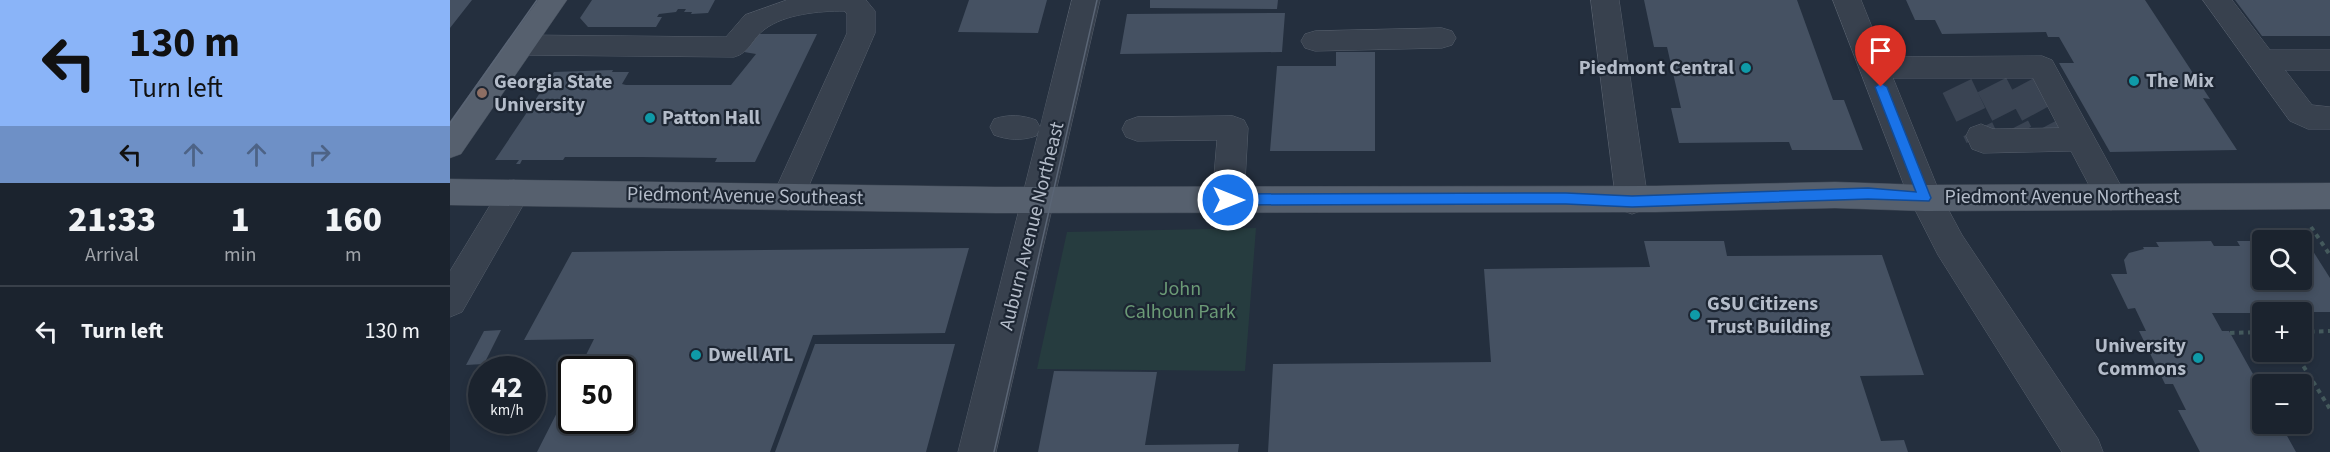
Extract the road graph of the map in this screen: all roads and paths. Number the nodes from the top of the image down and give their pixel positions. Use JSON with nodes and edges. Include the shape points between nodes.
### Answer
{"nodes":[{"id":1,"x":553,"y":0,"type":"edge"},
{"id":2,"x":1086,"y":0,"type":"edge"},
{"id":3,"x":1605,"y":0,"type":"edge"},
{"id":4,"x":1847,"y":0,"type":"edge"},
{"id":5,"x":2217,"y":0,"type":"edge"},
{"id":6,"x":811,"y":1,"type":"edge"},
{"id":7,"x":1442,"y":38,"type":"dead end"},
{"id":8,"x":1315,"y":41,"type":"dead end"},
{"id":9,"x":521,"y":45,"type":"junction"},
{"id":10,"x":2262,"y":60,"type":"junction"},
{"id":11,"x":2330,"y":60,"type":"edge"},
{"id":12,"x":1873,"y":68,"type":"junction"},
{"id":13,"x":2330,"y":118,"type":"edge"},
{"id":14,"x":1137,"y":129,"type":"dead end"},
{"id":15,"x":1981,"y":136,"type":"dead end"},
{"id":16,"x":2043,"y":138,"type":"junction"},
{"id":17,"x":450,"y":146,"type":"edge"},
{"id":18,"x":450,"y":192,"type":"edge"},
{"id":19,"x":514,"y":193,"type":"junction"},
{"id":20,"x":2330,"y":195,"type":"edge"},
{"id":21,"x":789,"y":197,"type":"junction"},
{"id":22,"x":2111,"y":197,"type":"junction"},
{"id":23,"x":1925,"y":198,"type":"junction"},
{"id":24,"x":1039,"y":200,"type":"junction"},
{"id":25,"x":1228,"y":200,"type":"junction"},
{"id":26,"x":1632,"y":201,"type":"junction"},
{"id":27,"x":2311,"y":226,"type":"dead end"},
{"id":28,"x":2330,"y":255,"type":"edge"},
{"id":29,"x":450,"y":302,"type":"edge"},
{"id":30,"x":2330,"y":331,"type":"edge"},
{"id":31,"x":2252,"y":332,"type":"edge"},
{"id":32,"x":2312,"y":332,"type":"edge"},
{"id":33,"x":2230,"y":333,"type":"dead end"},
{"id":34,"x":2301,"y":362,"type":"edge"},
{"id":35,"x":2330,"y":409,"type":"edge"},
{"id":36,"x":977,"y":452,"type":"edge"},
{"id":37,"x":2084,"y":452,"type":"edge"}],
"edges":[{"from":1,"to":9,"type":"main road"},
{"from":2,"to":24,"type":"street","name":"Auburn Avenue Northeast"},
{"from":3,"to":26,"type":"street"},
{"from":4,"to":12,"type":"street"},
{"from":5,"to":10,"type":"street"},
{"from":6,"to":9,"type":"street","via":[[775,11],[755,22],[734,47]]},
{"from":6,"to":21,"type":"street","via":[[849,1],[872,11]]},
{"from":7,"to":8,"type":"street"},
{"from":9,"to":17,"type":"main road"},
{"from":10,"to":11,"type":"street"},
{"from":10,"to":13,"type":"street","via":[[2301,113]]},
{"from":12,"to":16,"type":"street","via":[[1953,77],[2002,76],[2042,67]]},
{"from":12,"to":23,"type":"street"},
{"from":14,"to":25,"type":"street","via":[[1233,128]]},
{"from":15,"to":16,"type":"street","via":[[1983,141]]},
{"from":16,"to":22,"type":"street"},
{"from":18,"to":19,"type":"main road","name":"Piedmont Avenue Southeast"},
{"from":19,"to":21,"type":"main road","name":"Piedmont Avenue Southeast"},
{"from":19,"to":29,"type":"street"},
{"from":20,"to":22,"type":"main road","name":"Piedmont Avenue Northeast"},
{"from":21,"to":24,"type":"main road","name":"Piedmont Avenue Southeast"},
{"from":22,"to":23,"type":"main road","name":"Piedmont Avenue Northeast"},
{"from":23,"to":26,"type":"main road","name":"Piedmont Avenue Northeast","via":[[1868,194]]},
{"from":23,"to":37,"type":"street","via":[[1950,245]]},
{"from":24,"to":25,"type":"main road","name":"Piedmont Avenue Northeast"},
{"from":24,"to":36,"type":"street","name":"Auburn Avenue Northeast"},
{"from":25,"to":26,"type":"main road","name":"Piedmont Avenue Northeast"},
{"from":27,"to":28,"type":"path"},
{"from":30,"to":32,"type":"path"},
{"from":31,"to":33,"type":"path"},
{"from":34,"to":35,"type":"path"}]}
